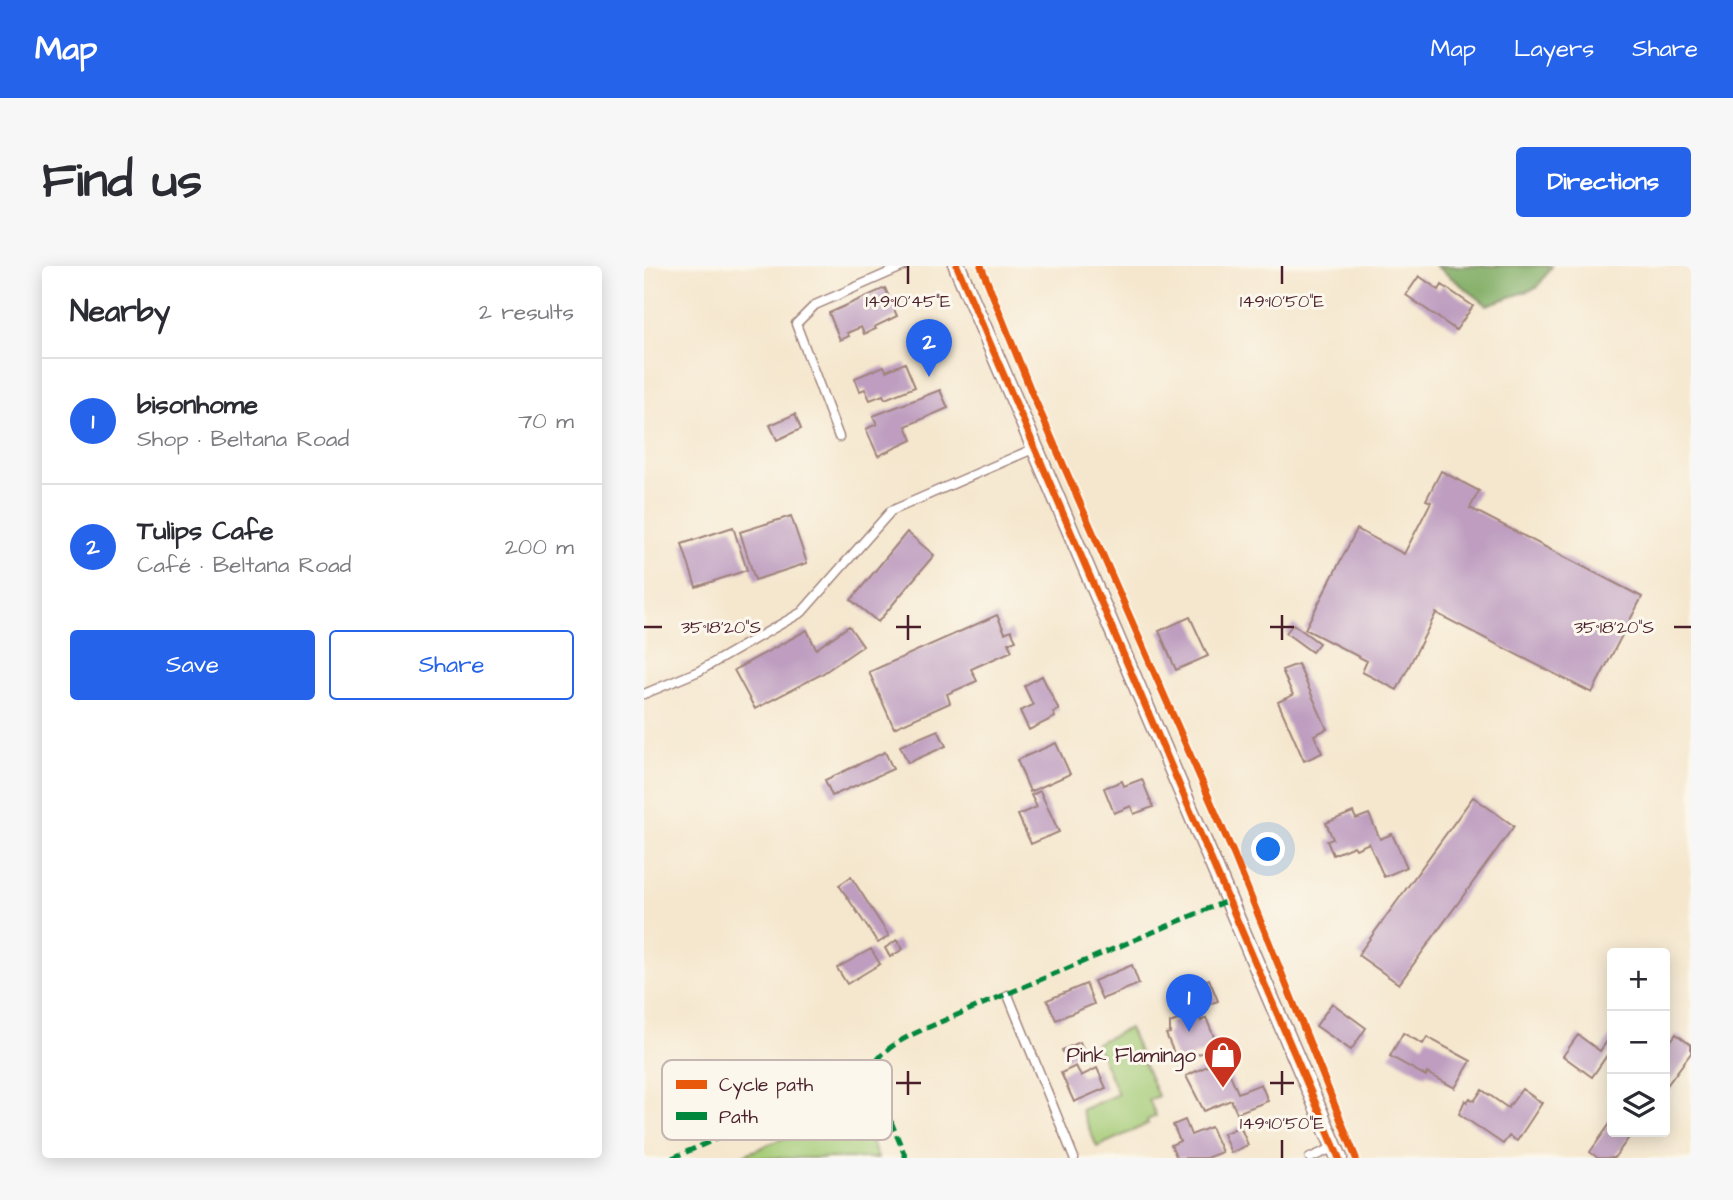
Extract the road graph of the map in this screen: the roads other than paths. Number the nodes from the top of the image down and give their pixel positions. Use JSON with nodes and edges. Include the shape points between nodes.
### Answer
{"nodes":[{"id":1,"x":904,"y":266,"type":"edge"},
{"id":2,"x":957,"y":266,"type":"edge"},
{"id":3,"x":839,"y":437,"type":"dead end"},
{"id":4,"x":1035,"y":448,"type":"junction"},
{"id":5,"x":644,"y":694,"type":"edge"},
{"id":6,"x":1008,"y":995,"type":"dead end"},
{"id":7,"x":1337,"y":1153,"type":"edge"},
{"id":8,"x":1074,"y":1158,"type":"edge"},
{"id":9,"x":1310,"y":1158,"type":"edge"}],
"edges":[{"from":1,"to":3,"type":"lane","via":[[815,305],[796,324]]},
{"from":2,"to":4,"type":"street"},
{"from":4,"to":5,"type":"lane","via":[[891,511],[803,612],[699,671]]},
{"from":4,"to":7,"type":"street"},
{"from":6,"to":8,"type":"lane"},
{"from":7,"to":9,"type":"lane"}]}
